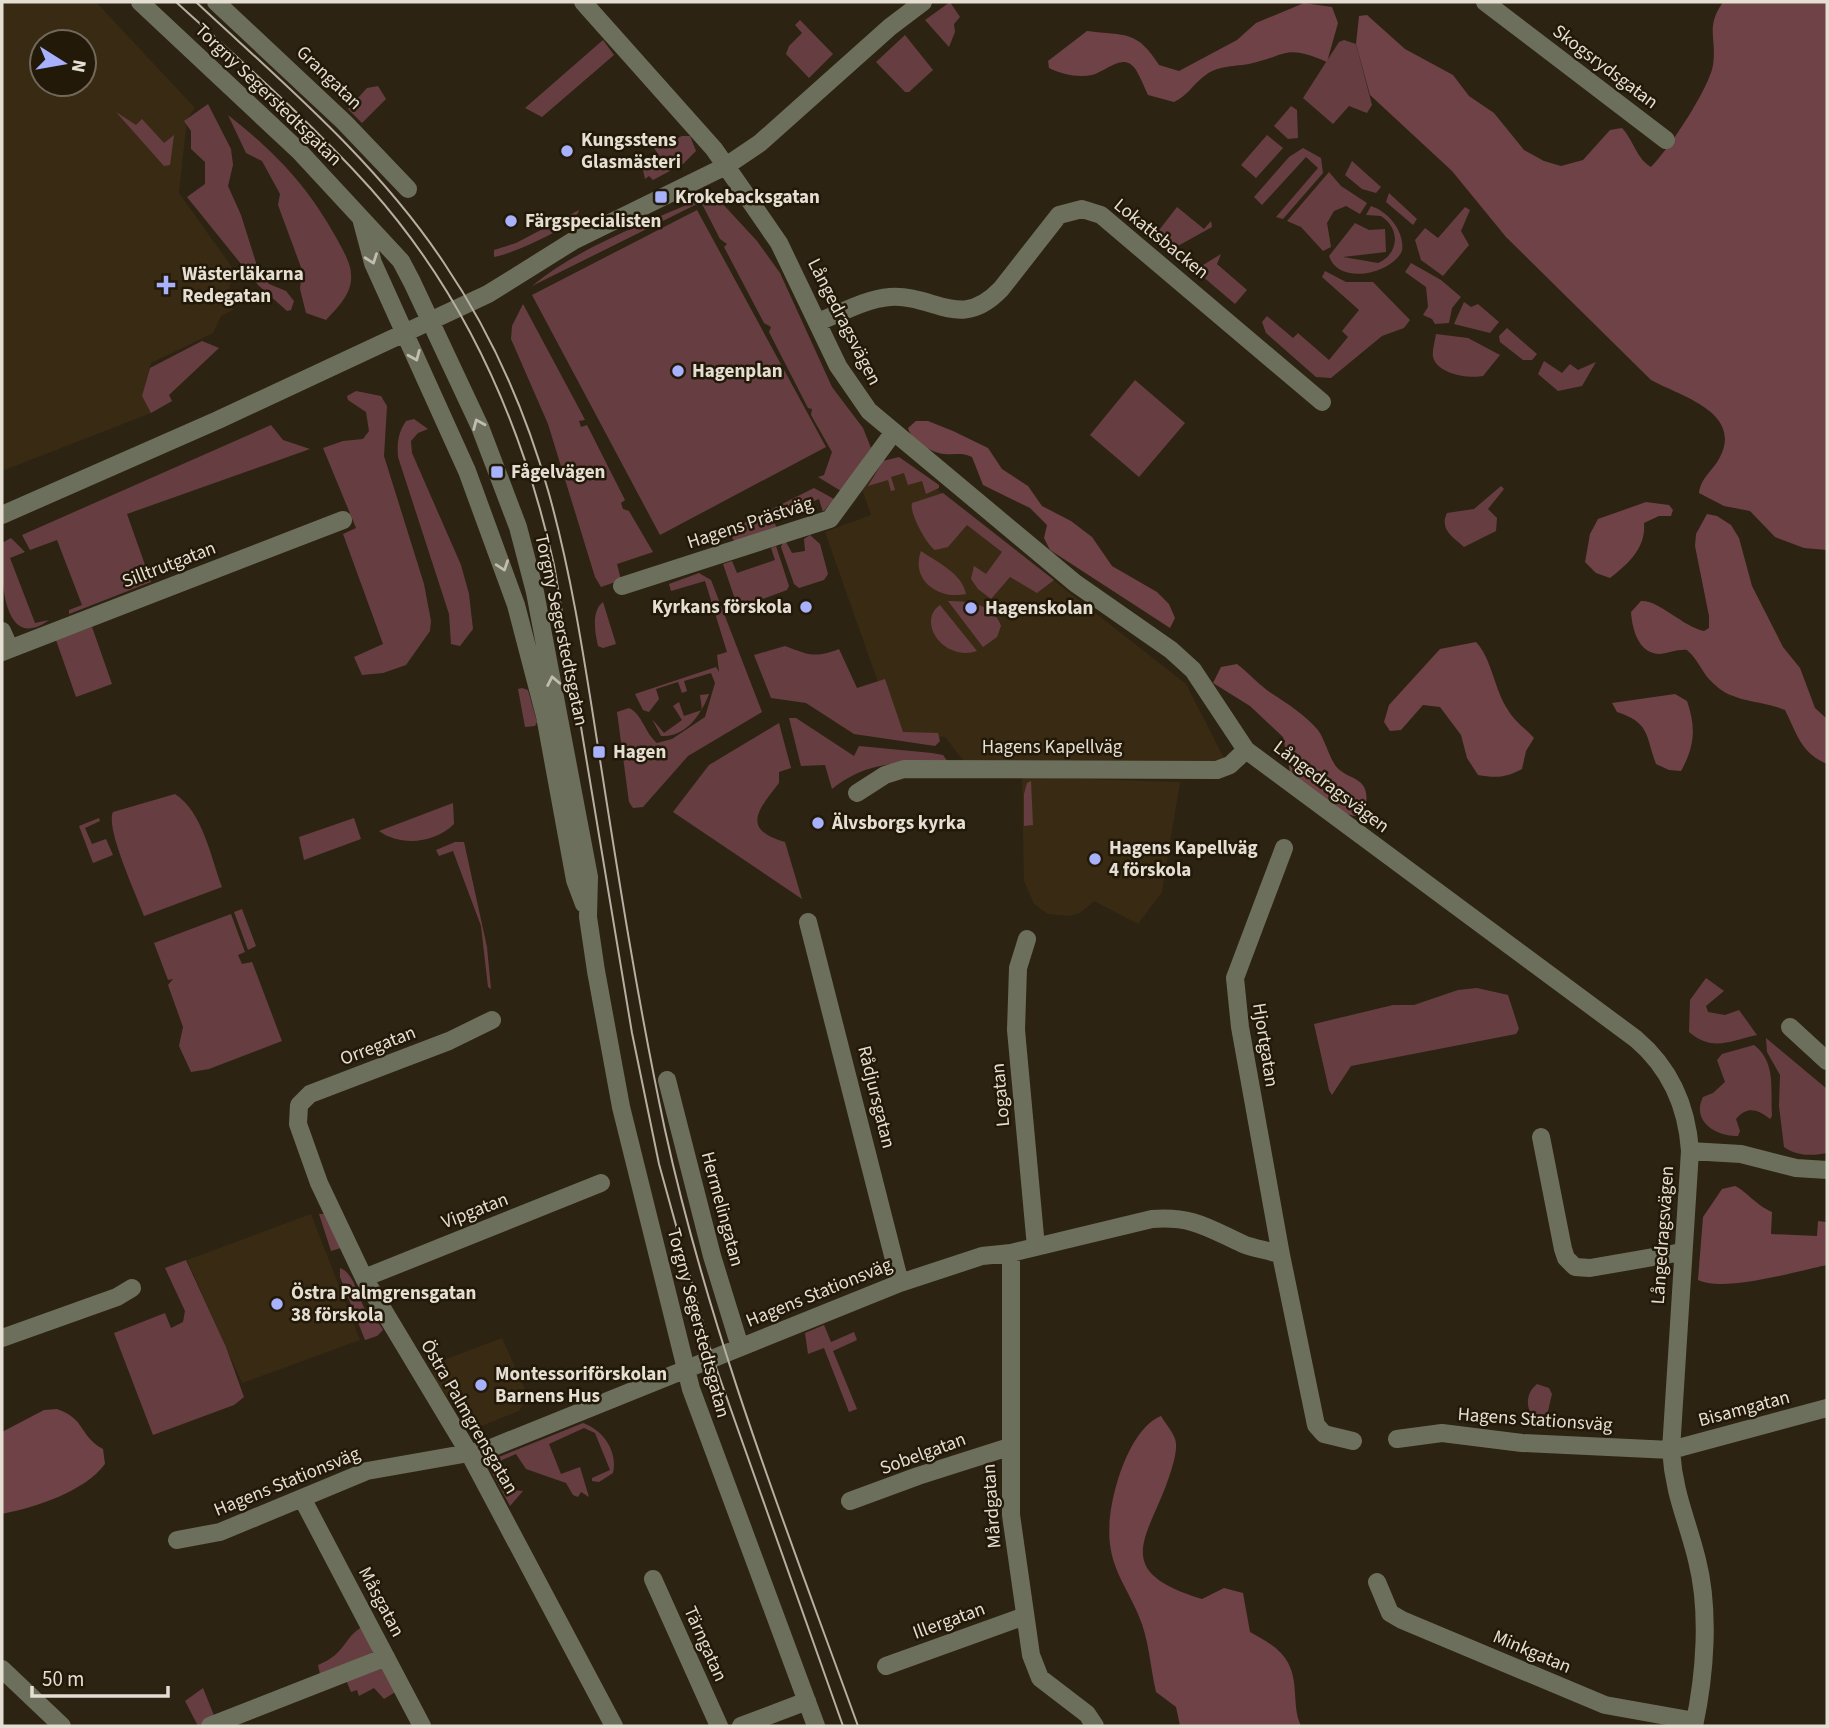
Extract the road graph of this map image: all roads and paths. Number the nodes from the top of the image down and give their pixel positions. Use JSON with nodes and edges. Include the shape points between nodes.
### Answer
{"nodes":[{"id":1,"x":140,"y":2,"type":"edge"},
{"id":2,"x":216,"y":2,"type":"edge"},
{"id":3,"x":583,"y":2,"type":"edge"},
{"id":4,"x":923,"y":2,"type":"edge"},
{"id":5,"x":1485,"y":2,"type":"edge"},
{"id":6,"x":1666,"y":140,"type":"dead end"},
{"id":7,"x":726,"y":166,"type":"junction"},
{"id":8,"x":408,"y":189,"type":"dead end"},
{"id":9,"x":362,"y":222,"type":"junction"},
{"id":10,"x":432,"y":319,"type":"junction"},
{"id":11,"x":818,"y":322,"type":"junction"},
{"id":12,"x":404,"y":332,"type":"junction"},
{"id":13,"x":1322,"y":402,"type":"dead end"},
{"id":14,"x":892,"y":433,"type":"junction"},
{"id":15,"x":2,"y":514,"type":"edge"},
{"id":16,"x":343,"y":520,"type":"dead end"},
{"id":17,"x":622,"y":586,"type":"dead end"},
{"id":18,"x":2,"y":631,"type":"edge"},
{"id":19,"x":6,"y":650,"type":"edge"},
{"id":20,"x":1247,"y":750,"type":"junction"},
{"id":21,"x":857,"y":793,"type":"dead end"},
{"id":22,"x":1284,"y":849,"type":"dead end"},
{"id":23,"x":588,"y":917,"type":"junction"},
{"id":24,"x":808,"y":922,"type":"dead end"},
{"id":25,"x":1027,"y":939,"type":"dead end"},
{"id":26,"x":492,"y":1020,"type":"dead end"},
{"id":27,"x":1790,"y":1027,"type":"dead end"},
{"id":28,"x":1827,"y":1062,"type":"edge"},
{"id":29,"x":667,"y":1080,"type":"dead end"},
{"id":30,"x":298,"y":1124,"type":"joint"},
{"id":31,"x":1541,"y":1137,"type":"dead end"},
{"id":32,"x":1690,"y":1151,"type":"junction"},
{"id":33,"x":1827,"y":1170,"type":"edge"},
{"id":34,"x":601,"y":1183,"type":"dead end"},
{"id":35,"x":1036,"y":1248,"type":"junction"},
{"id":36,"x":1682,"y":1252,"type":"junction"},
{"id":37,"x":1012,"y":1253,"type":"junction"},
{"id":38,"x":1281,"y":1255,"type":"junction"},
{"id":39,"x":364,"y":1278,"type":"junction"},
{"id":40,"x":900,"y":1283,"type":"junction"},
{"id":41,"x":132,"y":1288,"type":"dead end"},
{"id":42,"x":2,"y":1338,"type":"edge"},
{"id":43,"x":740,"y":1347,"type":"junction"},
{"id":44,"x":685,"y":1370,"type":"junction"},
{"id":45,"x":1827,"y":1408,"type":"edge"},
{"id":46,"x":1396,"y":1439,"type":"dead end"},
{"id":47,"x":1353,"y":1441,"type":"dead end"},
{"id":48,"x":1009,"y":1447,"type":"junction"},
{"id":49,"x":1671,"y":1450,"type":"junction"},
{"id":50,"x":469,"y":1453,"type":"junction"},
{"id":51,"x":302,"y":1498,"type":"junction"},
{"id":52,"x":850,"y":1501,"type":"dead end"},
{"id":53,"x":177,"y":1540,"type":"dead end"},
{"id":54,"x":653,"y":1579,"type":"dead end"},
{"id":55,"x":1377,"y":1581,"type":"dead end"},
{"id":56,"x":1025,"y":1616,"type":"junction"},
{"id":57,"x":386,"y":1657,"type":"junction"},
{"id":58,"x":886,"y":1666,"type":"dead end"},
{"id":59,"x":2,"y":1669,"type":"edge"},
{"id":60,"x":807,"y":1702,"type":"junction"},
{"id":61,"x":1695,"y":1724,"type":"edge"},
{"id":62,"x":62,"y":1726,"type":"edge"},
{"id":63,"x":210,"y":1726,"type":"edge"},
{"id":64,"x":422,"y":1726,"type":"edge"},
{"id":65,"x":614,"y":1726,"type":"edge"},
{"id":66,"x":719,"y":1726,"type":"edge"},
{"id":67,"x":741,"y":1726,"type":"edge"},
{"id":68,"x":816,"y":1726,"type":"edge"},
{"id":69,"x":1095,"y":1726,"type":"edge"}],
"edges":[{"from":1,"to":9,"type":"street","name":"Torgny Segerstedtsgatan","via":[[299,151]]},
{"from":2,"to":8,"type":"street","name":"Grangatan","via":[[335,113]]},
{"from":3,"to":7,"type":"street","name":"Långedragsvägen"},
{"from":4,"to":7,"type":"street","via":[[760,143]]},
{"from":5,"to":6,"type":"street","name":"Skogsrydsgatan"},
{"from":7,"to":10,"type":"street","via":[[573,242],[488,294]]},
{"from":7,"to":11,"type":"street","name":"Långedragsvägen","via":[[779,243]]},
{"from":9,"to":10,"type":"street","name":"Torgny Segerstedtsgatan","via":[[401,261]]},
{"from":9,"to":12,"type":"street","name":"Torgny Segerstedtsgatan","one_way":true,"via":[[373,263]]},
{"from":10,"to":12,"type":"street"},
{"from":23,"to":10,"type":"street","name":"Torgny Segerstedtsgatan","one_way":true,"via":[[589,877],[522,540],[480,427]]},
{"from":11,"to":13,"type":"street","name":"Lokattsbacken","via":[[892,297],[950,310],[972,309],[993,298],[1059,215],[1092,210]]},
{"from":11,"to":14,"type":"street","name":"Långedragsvägen","via":[[852,389]]},
{"from":12,"to":15,"type":"street"},
{"from":12,"to":23,"type":"street","name":"Torgny Segerstedtsgatan","one_way":true,"via":[[467,471],[516,604],[545,716],[575,880]]},
{"from":14,"to":17,"type":"street","name":"Hagens Prästväg","via":[[830,519]]},
{"from":14,"to":20,"type":"street","name":"Långedragsvägen","via":[[1075,583],[1171,650],[1193,670]]},
{"from":16,"to":19,"type":"street","name":"Silltrutgatan"},
{"from":18,"to":19,"type":"street","name":"Silltrutgatan"},
{"from":20,"to":21,"type":"street","name":"Hagens Kapellväg","via":[[1217,770],[904,769],[884,775]]},
{"from":20,"to":32,"type":"street","name":"Långedragsvägen","via":[[1650,1051],[1676,1089],[1689,1130]]},
{"from":22,"to":38,"type":"street","name":"Hjortgatan","via":[[1234,978]]},
{"from":23,"to":44,"type":"street","name":"Torgny Segerstedtsgatan","via":[[621,1107]]},
{"from":24,"to":40,"type":"street","name":"Rådjursgatan"},
{"from":25,"to":35,"type":"street","name":"Logatan","via":[[1018,968],[1016,1030]]},
{"from":26,"to":30,"type":"street","name":"Orregatan","via":[[310,1094],[299,1105]]},
{"from":27,"to":28,"type":"street"},
{"from":29,"to":43,"type":"street","name":"Hermelingatan"},
{"from":30,"to":39,"type":"street","name":"Östra Palmgrensgatan","via":[[319,1183]]},
{"from":31,"to":36,"type":"street","via":[[1563,1249],[1575,1268]]},
{"from":32,"to":33,"type":"street","via":[[1741,1154],[1796,1168]]},
{"from":32,"to":36,"type":"street","name":"Långedragsvägen"},
{"from":34,"to":39,"type":"street","name":"Vipgatan"},
{"from":35,"to":37,"type":"street","name":"Hagens Stationsväg"},
{"from":35,"to":38,"type":"street","name":"Hagens Stationsväg","via":[[1135,1222],[1170,1218],[1202,1223],[1246,1245]]},
{"from":36,"to":49,"type":"street","name":"Långedragsvägen"},
{"from":37,"to":40,"type":"street","name":"Hagens Stationsväg","via":[[982,1256]]},
{"from":37,"to":48,"type":"street","name":"Mårdgatan"},
{"from":38,"to":47,"type":"street","via":[[1316,1425],[1324,1434]]},
{"from":39,"to":50,"type":"street","name":"Östra Palmgrensgatan"},
{"from":40,"to":43,"type":"street","name":"Hagens Stationsväg"},
{"from":41,"to":42,"type":"street"},
{"from":43,"to":44,"type":"street","name":"Hagens Stationsväg"},
{"from":44,"to":50,"type":"street","name":"Hagens Stationsväg"},
{"from":44,"to":60,"type":"street","name":"Torgny Segerstedtsgatan"},
{"from":45,"to":49,"type":"street","name":"Bisamgatan"},
{"from":46,"to":49,"type":"street","name":"Hagens Stationsväg","via":[[1442,1433],[1522,1443]]},
{"from":48,"to":52,"type":"street","name":"Sobelgatan"},
{"from":48,"to":56,"type":"street","name":"Mårdgatan","via":[[1011,1514]]},
{"from":49,"to":61,"type":"street","name":"Långedragsvägen","via":[[1674,1488],[1703,1587]]},
{"from":50,"to":51,"type":"street","name":"Hagens Stationsväg","via":[[367,1471]]},
{"from":50,"to":65,"type":"street","name":"Östra Palmgrensgatan"},
{"from":51,"to":53,"type":"street","name":"Hagens Stationsväg","via":[[220,1532]]},
{"from":51,"to":57,"type":"street","name":"Måsgatan"},
{"from":54,"to":66,"type":"street","name":"Tärngatan"},
{"from":55,"to":61,"type":"street","name":"Minkgatan","via":[[1390,1614],[1402,1620],[1605,1705]]},
{"from":56,"to":58,"type":"street","name":"Illergatan"},
{"from":56,"to":69,"type":"street","name":"Mårdgatan","via":[[1040,1678],[1087,1714]]},
{"from":57,"to":63,"type":"street"},
{"from":57,"to":64,"type":"street","name":"Måsgatan"},
{"from":59,"to":62,"type":"street"},
{"from":60,"to":67,"type":"street"},
{"from":60,"to":68,"type":"street","name":"Torgny Segerstedtsgatan"}]}
